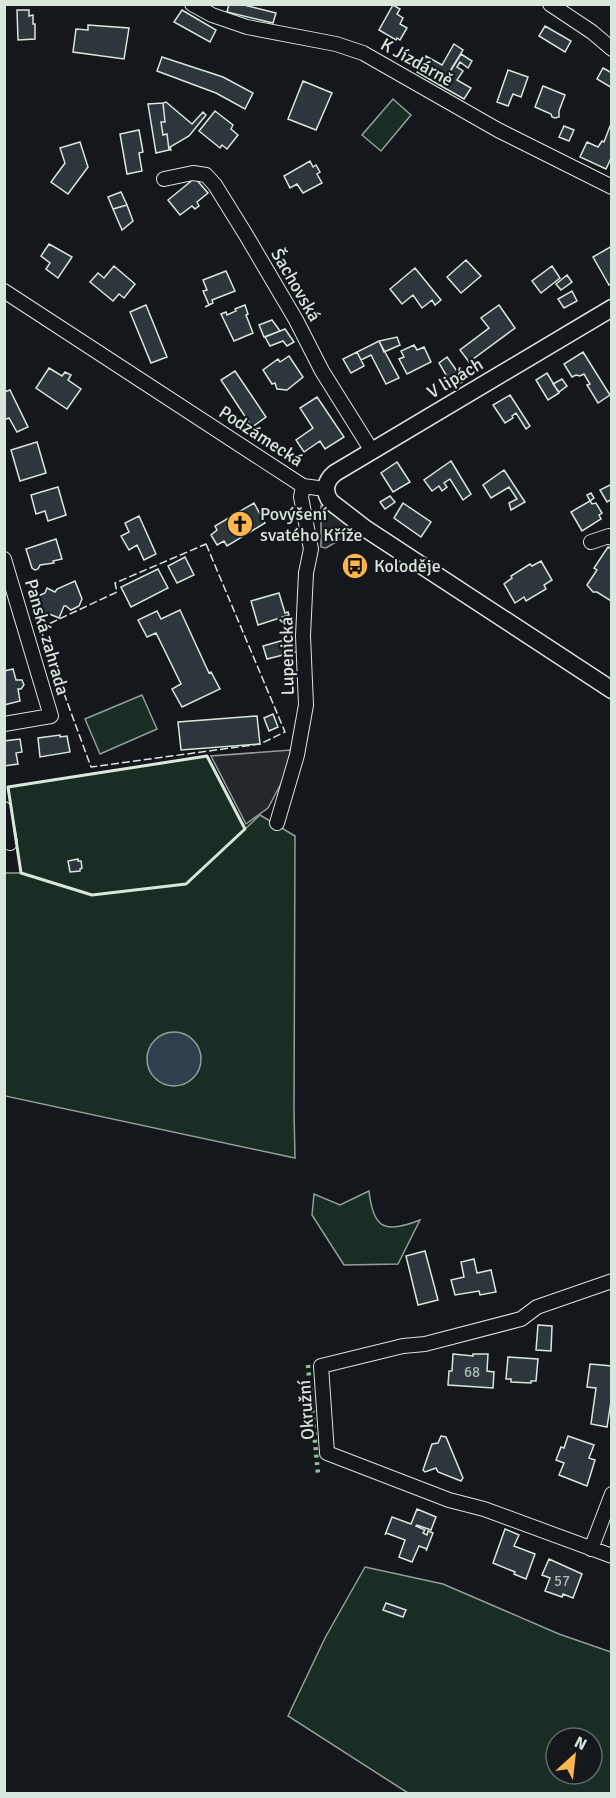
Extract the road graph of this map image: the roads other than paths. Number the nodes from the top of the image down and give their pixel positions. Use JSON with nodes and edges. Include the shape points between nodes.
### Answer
{"nodes":[{"id":1,"x":192,"y":4,"type":"edge"},
{"id":2,"x":550,"y":4,"type":"edge"},
{"id":3,"x":612,"y":49,"type":"edge"},
{"id":4,"x":164,"y":179,"type":"dead end"},
{"id":5,"x":612,"y":187,"type":"edge"},
{"id":6,"x":4,"y":291,"type":"edge"},
{"id":7,"x":612,"y":308,"type":"edge"},
{"id":8,"x":372,"y":451,"type":"junction"},
{"id":9,"x":303,"y":486,"type":"junction"},
{"id":10,"x":325,"y":489,"type":"junction"},
{"id":11,"x":612,"y":538,"type":"edge"},
{"id":12,"x":591,"y":542,"type":"dead end"},
{"id":13,"x":4,"y":559,"type":"edge"},
{"id":14,"x":612,"y":690,"type":"edge"},
{"id":15,"x":4,"y":724,"type":"edge"},
{"id":16,"x":4,"y":809,"type":"edge"},
{"id":17,"x":277,"y":824,"type":"dead end"},
{"id":18,"x":10,"y":843,"type":"dead end"},
{"id":19,"x":612,"y":1281,"type":"edge"},
{"id":20,"x":612,"y":1494,"type":"edge"},
{"id":21,"x":591,"y":1549,"type":"junction"},
{"id":22,"x":612,"y":1556,"type":"edge"}],
"edges":[{"from":1,"to":5,"type":"street","name":"K Jízdárně","via":[[247,27],[363,53],[498,130]]},
{"from":2,"to":3,"type":"street"},
{"from":4,"to":8,"type":"street","name":"Šachovská","via":[[193,173],[206,175],[215,185]]},
{"from":6,"to":9,"type":"street","name":"Podzámecká"},
{"from":7,"to":8,"type":"street","name":"V lipách"},
{"from":8,"to":10,"type":"street","name":"V lipách","via":[[331,476]]},
{"from":9,"to":10,"type":"street","name":"Podzámecká"},
{"from":9,"to":17,"type":"street","name":"Lupenická","via":[[301,497],[310,549],[303,636],[306,705],[297,755]]},
{"from":10,"to":14,"type":"street","via":[[331,502],[366,529]]},
{"from":11,"to":12,"type":"street"},
{"from":13,"to":15,"type":"street","name":"Panská zahrada","via":[[51,716]]},
{"from":16,"to":18,"type":"street"},
{"from":19,"to":21,"type":"street","name":"Okružní","via":[[537,1307],[521,1319],[321,1366],[327,1453]]},
{"from":20,"to":21,"type":"street"},
{"from":21,"to":22,"type":"street","name":"Okružní"}]}
